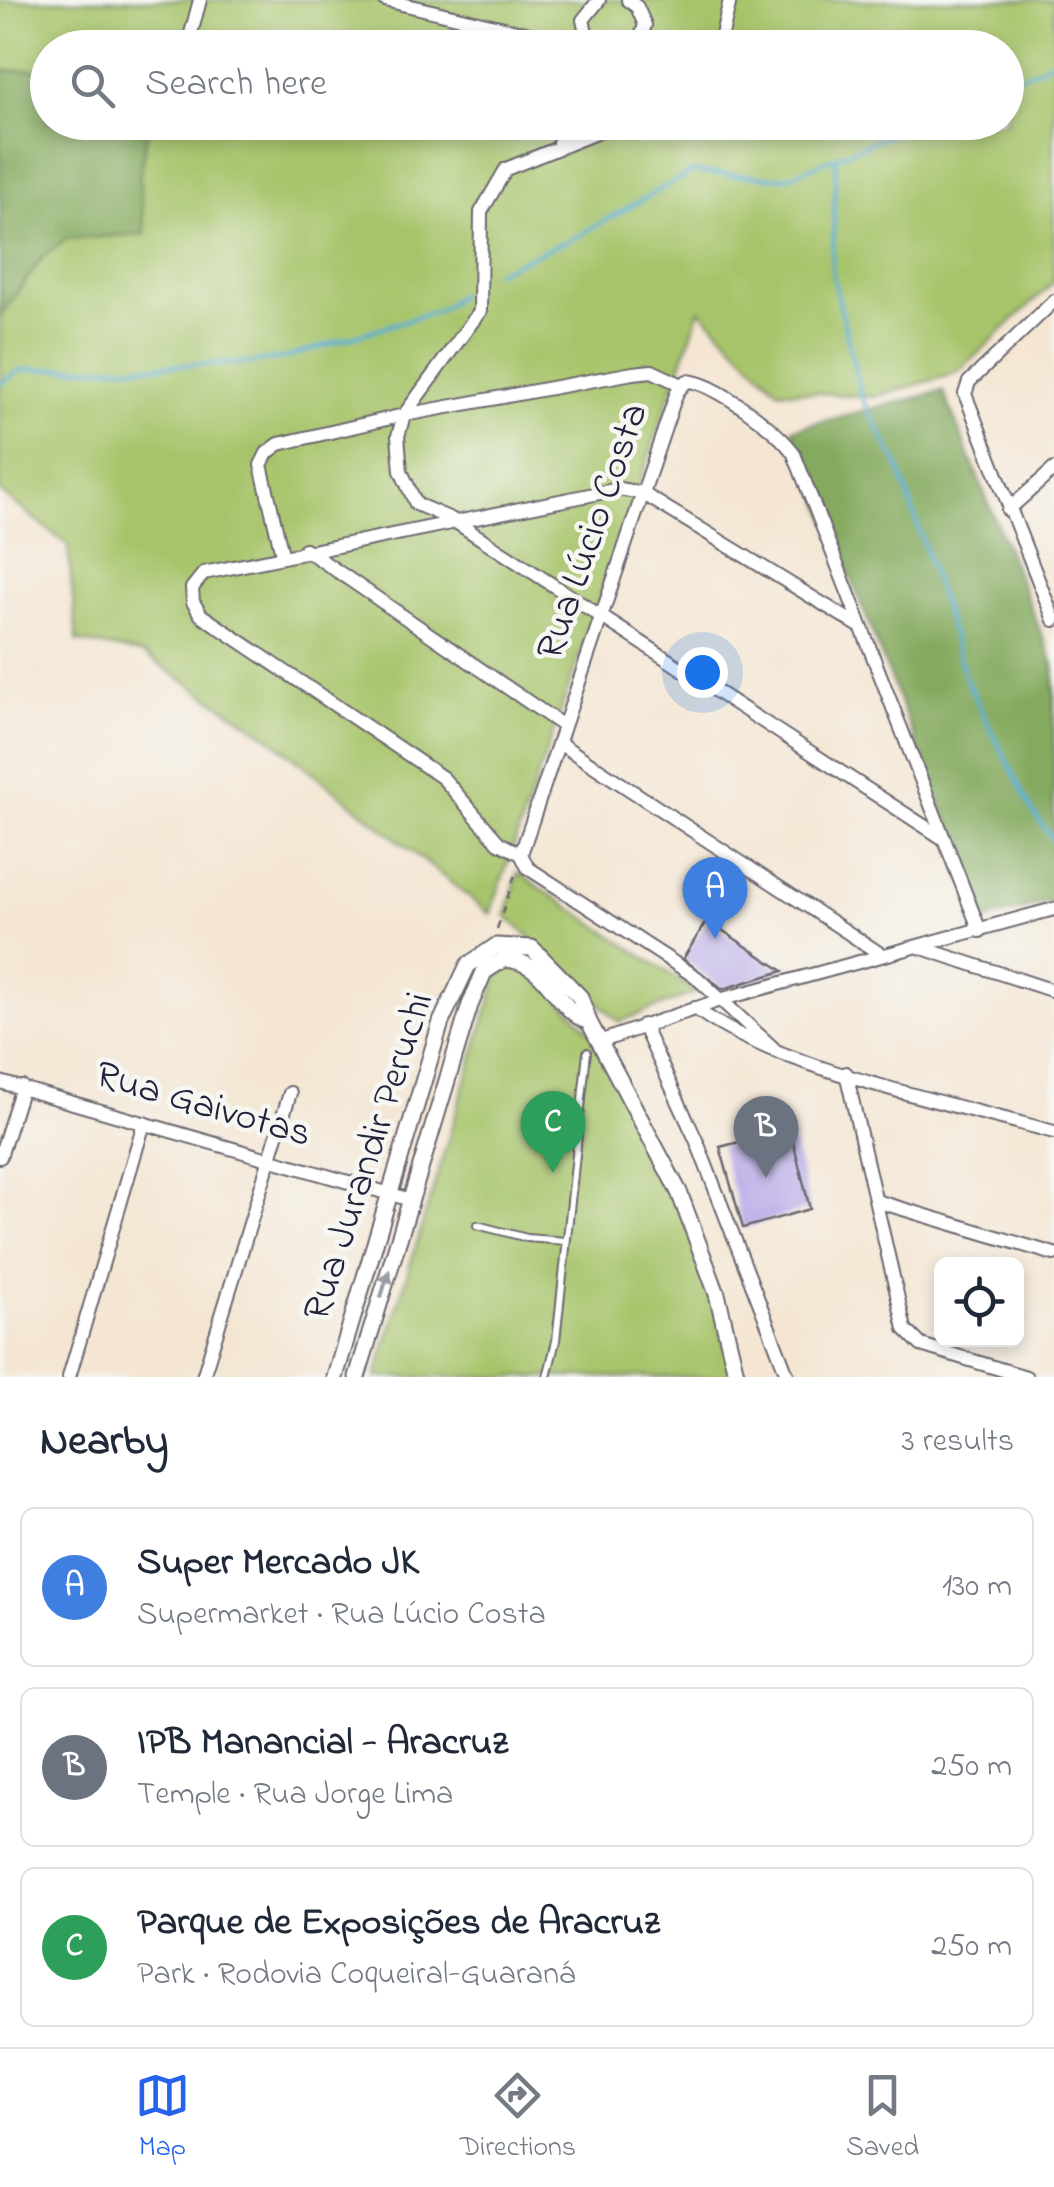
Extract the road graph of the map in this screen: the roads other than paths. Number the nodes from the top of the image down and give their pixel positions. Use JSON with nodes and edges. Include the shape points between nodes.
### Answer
{"nodes":[{"id":1,"x":200,"y":0,"type":"edge"},
{"id":2,"x":386,"y":0,"type":"edge"},
{"id":3,"x":600,"y":0,"type":"edge"},
{"id":4,"x":628,"y":0,"type":"edge"},
{"id":5,"x":730,"y":0,"type":"edge"},
{"id":6,"x":192,"y":30,"type":"edge"},
{"id":7,"x":495,"y":30,"type":"edge"},
{"id":8,"x":586,"y":30,"type":"edge"},
{"id":9,"x":643,"y":30,"type":"edge"},
{"id":10,"x":722,"y":30,"type":"edge"},
{"id":11,"x":562,"y":140,"type":"edge"},
{"id":12,"x":576,"y":140,"type":"edge"},
{"id":13,"x":554,"y":148,"type":"junction"},
{"id":14,"x":1054,"y":301,"type":"edge"},
{"id":15,"x":682,"y":385,"type":"junction"},
{"id":16,"x":404,"y":415,"type":"junction"},
{"id":17,"x":1054,"y":469,"type":"edge"},
{"id":18,"x":642,"y":493,"type":"junction"},
{"id":19,"x":1008,"y":510,"type":"junction"},
{"id":20,"x":451,"y":520,"type":"junction"},
{"id":21,"x":305,"y":549,"type":"junction"},
{"id":22,"x":282,"y":554,"type":"junction"},
{"id":23,"x":600,"y":618,"type":"junction"},
{"id":24,"x":1054,"y":620,"type":"edge"},
{"id":25,"x":859,"y":626,"type":"junction"},
{"id":26,"x":562,"y":725,"type":"junction"},
{"id":27,"x":560,"y":743,"type":"junction"},
{"id":28,"x":946,"y":840,"type":"junction"},
{"id":29,"x":521,"y":854,"type":"junction"},
{"id":30,"x":1054,"y":909,"type":"edge"},
{"id":31,"x":980,"y":931,"type":"junction"},
{"id":32,"x":917,"y":946,"type":"junction"},
{"id":33,"x":882,"y":955,"type":"junction"},
{"id":34,"x":1054,"y":991,"type":"edge"},
{"id":35,"x":566,"y":992,"type":"junction"},
{"id":36,"x":723,"y":999,"type":"junction"},
{"id":37,"x":695,"y":1008,"type":"junction"},
{"id":38,"x":643,"y":1025,"type":"junction"},
{"id":39,"x":593,"y":1047,"type":"junction"},
{"id":40,"x":772,"y":1048,"type":"junction"},
{"id":41,"x":846,"y":1073,"type":"junction"},
{"id":42,"x":0,"y":1082,"type":"edge"},
{"id":43,"x":22,"y":1087,"type":"junction"},
{"id":44,"x":290,"y":1093,"type":"dead end"},
{"id":45,"x":144,"y":1123,"type":"junction"},
{"id":46,"x":1054,"y":1132,"type":"edge"},
{"id":47,"x":0,"y":1157,"type":"edge"},
{"id":48,"x":269,"y":1159,"type":"junction"},
{"id":49,"x":387,"y":1194,"type":"junction"},
{"id":50,"x":411,"y":1200,"type":"junction"},
{"id":51,"x":876,"y":1201,"type":"junction"},
{"id":52,"x":477,"y":1225,"type":"dead end"},
{"id":53,"x":566,"y":1240,"type":"junction"},
{"id":54,"x":1054,"y":1254,"type":"edge"},
{"id":55,"x":69,"y":1377,"type":"edge"},
{"id":56,"x":203,"y":1377,"type":"edge"},
{"id":57,"x":335,"y":1377,"type":"edge"},
{"id":58,"x":357,"y":1377,"type":"edge"},
{"id":59,"x":547,"y":1377,"type":"edge"},
{"id":60,"x":736,"y":1377,"type":"edge"},
{"id":61,"x":788,"y":1377,"type":"edge"},
{"id":62,"x":1026,"y":1377,"type":"edge"}],
"edges":[{"from":1,"to":6,"type":"street"},
{"from":2,"to":7,"type":"street"},
{"from":3,"to":8,"type":"street","via":[[583,20]]},
{"from":4,"to":9,"type":"street","via":[[638,7]]},
{"from":5,"to":10,"type":"street"},
{"from":11,"to":13,"type":"street"},
{"from":12,"to":13,"type":"street"},
{"from":13,"to":16,"type":"street","via":[[506,169],[481,212],[480,310]]},
{"from":14,"to":19,"type":"street","via":[[966,388]]},
{"from":15,"to":16,"type":"street","via":[[652,371],[633,373]]},
{"from":15,"to":18,"type":"street","name":"Rua Lúcio Costa"},
{"from":15,"to":25,"type":"street","name":"Rua Lúcio Costa","via":[[703,384],[788,444]]},
{"from":16,"to":20,"type":"street","via":[[398,436],[408,488],[416,504]]},
{"from":16,"to":22,"type":"street","via":[[279,444],[267,453],[262,465]]},
{"from":17,"to":19,"type":"street"},
{"from":18,"to":20,"type":"street","via":[[619,488]]},
{"from":18,"to":23,"type":"street","name":"Rua Lúcio Costa"},
{"from":18,"to":25,"type":"street"},
{"from":19,"to":24,"type":"street"},
{"from":20,"to":21,"type":"street"},
{"from":20,"to":23,"type":"street"},
{"from":21,"to":22,"type":"street"},
{"from":21,"to":26,"type":"street"},
{"from":22,"to":29,"type":"street","via":[[204,573],[192,588],[201,615],[443,778],[499,843]]},
{"from":23,"to":26,"type":"street","name":"Rua Lúcio Costa"},
{"from":23,"to":28,"type":"street"},
{"from":25,"to":28,"type":"street","name":"Rua Lúcio Costa"},
{"from":26,"to":27,"type":"street","name":"Rua Lúcio Costa"},
{"from":27,"to":29,"type":"street","name":"Rua Lúcio Costa"},
{"from":27,"to":33,"type":"street"},
{"from":28,"to":31,"type":"street","name":"Rua Lúcio Costa"},
{"from":29,"to":36,"type":"street","via":[[528,868]]},
{"from":30,"to":31,"type":"street"},
{"from":31,"to":32,"type":"street"},
{"from":32,"to":33,"type":"street"},
{"from":32,"to":34,"type":"street"},
{"from":33,"to":36,"type":"street"},
{"from":35,"to":39,"type":"street","via":[[586,1006]]},
{"from":35,"to":49,"type":"street","name":"Rua Jurandir Peruchi","via":[[532,948],[517,944],[491,948],[468,966],[441,1022]]},
{"from":35,"to":50,"type":"street","name":"Rua Jurandir Peruchi","via":[[520,961],[504,959],[484,972]]},
{"from":36,"to":37,"type":"street"},
{"from":36,"to":40,"type":"street"},
{"from":37,"to":38,"type":"street"},
{"from":37,"to":40,"type":"street","via":[[726,1031]]},
{"from":38,"to":39,"type":"street"},
{"from":38,"to":61,"type":"street","via":[[697,1142]]},
{"from":39,"to":53,"type":"lane"},
{"from":39,"to":60,"type":"street","via":[[680,1192],[711,1275]]},
{"from":40,"to":41,"type":"street"},
{"from":41,"to":46,"type":"street"},
{"from":41,"to":51,"type":"street"},
{"from":42,"to":43,"type":"street","name":"Rua Gaivotas"},
{"from":43,"to":45,"type":"street","name":"Rua Gaivotas"},
{"from":43,"to":47,"type":"street"},
{"from":44,"to":48,"type":"street"},
{"from":45,"to":48,"type":"street","name":"Rua Gaivotas"},
{"from":45,"to":55,"type":"street"},
{"from":48,"to":49,"type":"street","name":"Rua Gaivotas"},
{"from":48,"to":56,"type":"street"},
{"from":49,"to":50,"type":"street","name":"Rua Gaivotas"},
{"from":49,"to":57,"type":"street","name":"Rua Jurandir Peruchi"},
{"from":58,"to":50,"type":"street","name":"Rua Jurandir Peruchi","one_way":true},
{"from":51,"to":54,"type":"street"},
{"from":51,"to":62,"type":"street","via":[[912,1338]]},
{"from":52,"to":53,"type":"lane"},
{"from":53,"to":59,"type":"lane"}]}
